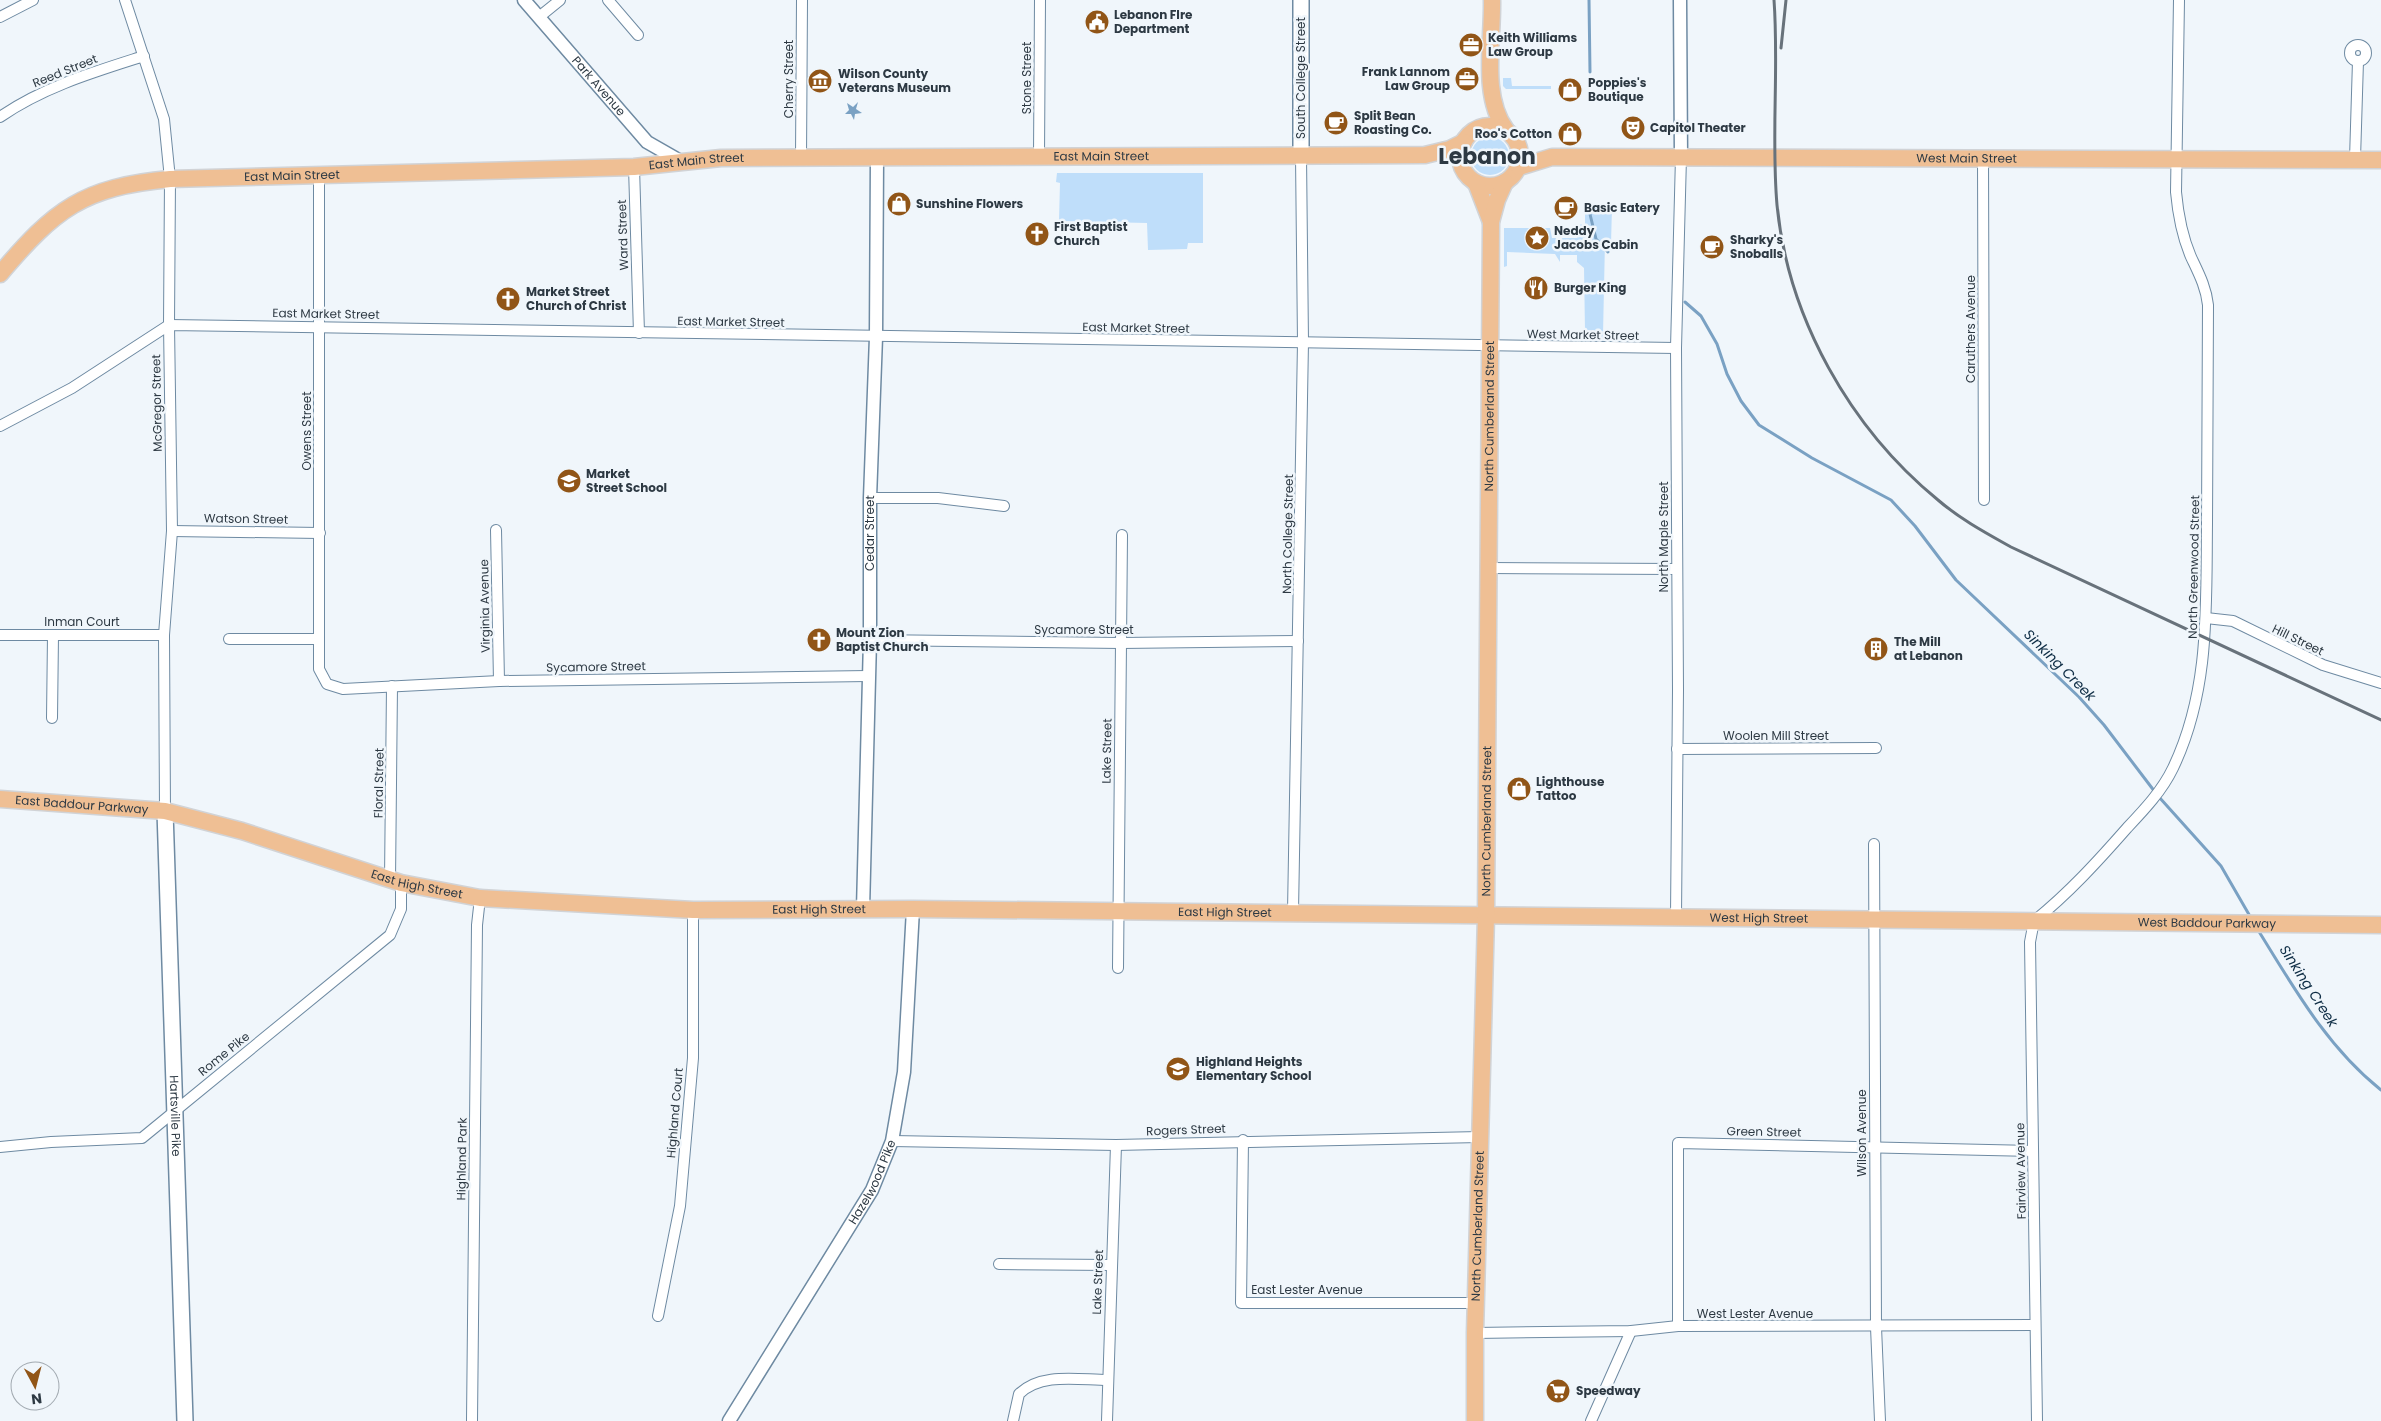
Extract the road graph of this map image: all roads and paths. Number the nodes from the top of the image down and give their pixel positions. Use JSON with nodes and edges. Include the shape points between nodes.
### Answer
{"nodes":[{"id":1,"x":34,"y":0,"type":"edge"},
{"id":2,"x":125,"y":0,"type":"edge"},
{"id":3,"x":524,"y":0,"type":"edge"},
{"id":4,"x":560,"y":0,"type":"edge"},
{"id":5,"x":608,"y":0,"type":"edge"},
{"id":6,"x":802,"y":0,"type":"edge"},
{"id":7,"x":1040,"y":0,"type":"edge"},
{"id":8,"x":1301,"y":0,"type":"edge"},
{"id":9,"x":1492,"y":0,"type":"edge"},
{"id":10,"x":1680,"y":0,"type":"edge"},
{"id":11,"x":2179,"y":0,"type":"edge"},
{"id":12,"x":0,"y":17,"type":"edge"},
{"id":13,"x":539,"y":17,"type":"junction"},
{"id":14,"x":638,"y":35,"type":"dead end"},
{"id":15,"x":144,"y":56,"type":"junction"},
{"id":16,"x":2358,"y":61,"type":"dead end"},
{"id":17,"x":1491,"y":90,"type":"junction"},
{"id":18,"x":0,"y":117,"type":"edge"},
{"id":19,"x":1512,"y":136,"type":"junction"},
{"id":20,"x":1468,"y":138,"type":"junction"},
{"id":21,"x":1039,"y":156,"type":"junction"},
{"id":22,"x":1301,"y":156,"type":"junction"},
{"id":23,"x":1425,"y":156,"type":"junction"},
{"id":24,"x":1552,"y":157,"type":"junction"},
{"id":25,"x":1681,"y":157,"type":"junction"},
{"id":26,"x":801,"y":158,"type":"junction"},
{"id":27,"x":877,"y":158,"type":"junction"},
{"id":28,"x":1983,"y":158,"type":"junction"},
{"id":29,"x":2177,"y":159,"type":"junction"},
{"id":30,"x":2355,"y":159,"type":"junction"},
{"id":31,"x":2381,"y":160,"type":"edge"},
{"id":32,"x":682,"y":162,"type":"junction"},
{"id":33,"x":634,"y":167,"type":"junction"},
{"id":34,"x":1519,"y":167,"type":"junction"},
{"id":35,"x":319,"y":176,"type":"junction"},
{"id":36,"x":1471,"y":178,"type":"junction"},
{"id":37,"x":170,"y":179,"type":"junction"},
{"id":38,"x":1506,"y":182,"type":"junction"},
{"id":39,"x":1491,"y":222,"type":"junction"},
{"id":40,"x":0,"y":274,"type":"edge"},
{"id":41,"x":169,"y":325,"type":"junction"},
{"id":42,"x":320,"y":326,"type":"junction"},
{"id":43,"x":639,"y":333,"type":"junction"},
{"id":44,"x":876,"y":337,"type":"junction"},
{"id":45,"x":1303,"y":342,"type":"junction"},
{"id":46,"x":1489,"y":346,"type":"junction"},
{"id":47,"x":1676,"y":348,"type":"junction"},
{"id":48,"x":0,"y":426,"type":"edge"},
{"id":49,"x":870,"y":498,"type":"junction"},
{"id":50,"x":1984,"y":500,"type":"dead end"},
{"id":51,"x":1004,"y":506,"type":"dead end"},
{"id":52,"x":496,"y":530,"type":"dead end"},
{"id":53,"x":172,"y":531,"type":"junction"},
{"id":54,"x":320,"y":533,"type":"junction"},
{"id":55,"x":1122,"y":535,"type":"dead end"},
{"id":56,"x":1489,"y":568,"type":"junction"},
{"id":57,"x":1677,"y":569,"type":"junction"},
{"id":58,"x":2206,"y":618,"type":"junction"},
{"id":59,"x":53,"y":635,"type":"junction"},
{"id":60,"x":164,"y":635,"type":"junction"},
{"id":61,"x":0,"y":636,"type":"edge"},
{"id":62,"x":230,"y":639,"type":"dead end"},
{"id":63,"x":319,"y":639,"type":"junction"},
{"id":64,"x":870,"y":640,"type":"junction"},
{"id":65,"x":1298,"y":641,"type":"junction"},
{"id":66,"x":1121,"y":642,"type":"junction"},
{"id":67,"x":868,"y":676,"type":"junction"},
{"id":68,"x":499,"y":681,"type":"junction"},
{"id":69,"x":2381,"y":683,"type":"edge"},
{"id":70,"x":327,"y":684,"type":"joint"},
{"id":71,"x":392,"y":686,"type":"junction"},
{"id":72,"x":52,"y":718,"type":"dead end"},
{"id":73,"x":1876,"y":748,"type":"dead end"},
{"id":74,"x":1677,"y":749,"type":"junction"},
{"id":75,"x":0,"y":799,"type":"edge"},
{"id":76,"x":165,"y":812,"type":"junction"},
{"id":77,"x":1874,"y":844,"type":"dead end"},
{"id":78,"x":396,"y":881,"type":"junction"},
{"id":79,"x":480,"y":898,"type":"junction"},
{"id":80,"x":863,"y":909,"type":"junction"},
{"id":81,"x":913,"y":909,"type":"junction"},
{"id":82,"x":693,"y":910,"type":"junction"},
{"id":83,"x":1118,"y":911,"type":"junction"},
{"id":84,"x":1293,"y":912,"type":"junction"},
{"id":85,"x":1486,"y":916,"type":"junction"},
{"id":86,"x":1676,"y":917,"type":"junction"},
{"id":87,"x":1874,"y":919,"type":"junction"},
{"id":88,"x":2034,"y":921,"type":"junction"},
{"id":89,"x":2381,"y":925,"type":"edge"},
{"id":90,"x":1118,"y":968,"type":"dead end"},
{"id":91,"x":174,"y":1110,"type":"junction"},
{"id":92,"x":1480,"y":1136,"type":"junction"},
{"id":93,"x":1243,"y":1140,"type":"junction"},
{"id":94,"x":892,"y":1142,"type":"junction"},
{"id":95,"x":1116,"y":1144,"type":"junction"},
{"id":96,"x":0,"y":1147,"type":"edge"},
{"id":97,"x":1875,"y":1147,"type":"junction"},
{"id":98,"x":2033,"y":1152,"type":"junction"},
{"id":99,"x":999,"y":1264,"type":"dead end"},
{"id":100,"x":1111,"y":1265,"type":"junction"},
{"id":101,"x":1476,"y":1303,"type":"junction"},
{"id":102,"x":658,"y":1316,"type":"dead end"},
{"id":103,"x":2035,"y":1325,"type":"junction"},
{"id":104,"x":1678,"y":1326,"type":"junction"},
{"id":105,"x":1876,"y":1327,"type":"junction"},
{"id":106,"x":1631,"y":1331,"type":"junction"},
{"id":107,"x":1475,"y":1333,"type":"junction"},
{"id":108,"x":1108,"y":1380,"type":"junction"},
{"id":109,"x":185,"y":1421,"type":"edge"},
{"id":110,"x":472,"y":1421,"type":"edge"},
{"id":111,"x":729,"y":1421,"type":"edge"},
{"id":112,"x":1013,"y":1421,"type":"edge"},
{"id":113,"x":1107,"y":1421,"type":"edge"},
{"id":114,"x":1475,"y":1421,"type":"edge"},
{"id":115,"x":1591,"y":1421,"type":"edge"},
{"id":116,"x":1880,"y":1421,"type":"edge"},
{"id":117,"x":2037,"y":1421,"type":"edge"}],
"edges":[{"from":1,"to":12,"type":"street"},
{"from":2,"to":15,"type":"street","name":"McGregor Street"},
{"from":3,"to":13,"type":"street","name":"Park Avenue"},
{"from":4,"to":13,"type":"street"},
{"from":5,"to":14,"type":"street"},
{"from":6,"to":26,"type":"street","name":"Cherry Street"},
{"from":7,"to":21,"type":"street","name":"Stone Street"},
{"from":8,"to":22,"type":"main road","name":"South College Street"},
{"from":9,"to":17,"type":"main road"},
{"from":10,"to":25,"type":"street"},
{"from":11,"to":29,"type":"street","name":"North Greenwood Street"},
{"from":13,"to":32,"type":"street","name":"Park Avenue","via":[[647,142]]},
{"from":15,"to":18,"type":"street","name":"Reed Street","via":[[81,76],[21,103]]},
{"from":15,"to":37,"type":"street","name":"McGregor Street","via":[[164,118]]},
{"from":16,"to":30,"type":"street"},
{"from":17,"to":19,"type":"main road","via":[[1498,119]]},
{"from":17,"to":20,"type":"main road","via":[[1480,122]]},
{"from":19,"to":20,"type":"main road","via":[[1488,126]]},
{"from":19,"to":24,"type":"main road","name":"West Main Street"},
{"from":19,"to":34,"type":"main road","via":[[1521,154]]},
{"from":20,"to":23,"type":"main road","name":"East Main Street","via":[[1450,149]]},
{"from":20,"to":36,"type":"main road","via":[[1461,161]]},
{"from":21,"to":22,"type":"main road","name":"East Main Street"},
{"from":21,"to":27,"type":"main road","name":"East Main Street"},
{"from":22,"to":23,"type":"main road","name":"East Main Street"},
{"from":22,"to":45,"type":"street","name":"North College Street"},
{"from":23,"to":36,"type":"main road","name":"East Main Street","via":[[1456,167]]},
{"from":24,"to":25,"type":"main road","name":"West Main Street"},
{"from":24,"to":34,"type":"main road","name":"West Main Street"},
{"from":25,"to":28,"type":"main road","name":"West Main Street"},
{"from":25,"to":47,"type":"street","name":"North Maple Street"},
{"from":26,"to":27,"type":"main road","name":"East Main Street"},
{"from":26,"to":32,"type":"main road","name":"East Main Street","via":[[721,158]]},
{"from":27,"to":44,"type":"street","name":"Cedar Street"},
{"from":28,"to":29,"type":"main road","name":"West Main Street"},
{"from":28,"to":50,"type":"street","name":"Caruthers Avenue"},
{"from":29,"to":30,"type":"main road","name":"West Main Street"},
{"from":29,"to":58,"type":"street","name":"North Greenwood Street","via":[[2178,219],[2203,280],[2208,306]]},
{"from":30,"to":31,"type":"main road","name":"West Main Street"},
{"from":32,"to":33,"type":"main road","name":"East Main Street"},
{"from":33,"to":35,"type":"main road","name":"East Main Street"},
{"from":33,"to":43,"type":"street","name":"Ward Street"},
{"from":34,"to":38,"type":"main road"},
{"from":35,"to":37,"type":"main road","name":"East Main Street"},
{"from":35,"to":42,"type":"street","name":"Owens Street"},
{"from":36,"to":38,"type":"main road","via":[[1491,186]]},
{"from":36,"to":39,"type":"main road","name":"North Cumberland Street"},
{"from":37,"to":40,"type":"main road","name":"East Main Street","via":[[125,184],[83,198],[45,224]]},
{"from":37,"to":41,"type":"street","name":"McGregor Street"},
{"from":38,"to":39,"type":"main road","name":"North Cumberland Street"},
{"from":39,"to":46,"type":"main road","name":"North Cumberland Street"},
{"from":41,"to":42,"type":"street","name":"East Market Street"},
{"from":41,"to":48,"type":"street","via":[[72,388]]},
{"from":41,"to":53,"type":"street","name":"McGregor Street"},
{"from":42,"to":43,"type":"street","name":"East Market Street"},
{"from":42,"to":54,"type":"street","name":"Owens Street"},
{"from":43,"to":44,"type":"street","name":"East Market Street"},
{"from":44,"to":45,"type":"street","name":"East Market Street"},
{"from":44,"to":49,"type":"street","name":"Cedar Street"},
{"from":45,"to":46,"type":"street","name":"East Market Street"},
{"from":45,"to":65,"type":"street","name":"North College Street"},
{"from":46,"to":47,"type":"street","name":"West Market Street"},
{"from":46,"to":56,"type":"main road","name":"North Cumberland Street"},
{"from":47,"to":57,"type":"street","name":"North Maple Street"},
{"from":49,"to":51,"type":"street","via":[[938,498]]},
{"from":49,"to":64,"type":"street","name":"Cedar Street"},
{"from":52,"to":68,"type":"street","name":"Virginia Avenue"},
{"from":53,"to":54,"type":"street","name":"Watson Street"},
{"from":53,"to":60,"type":"street","name":"McGregor Street"},
{"from":54,"to":63,"type":"street","name":"Owens Street"},
{"from":55,"to":66,"type":"street","name":"Lake Street"},
{"from":56,"to":57,"type":"street"},
{"from":56,"to":85,"type":"main road","name":"North Cumberland Street"},
{"from":57,"to":74,"type":"street","name":"North Maple Street"},
{"from":58,"to":69,"type":"street","name":"Hill Street","via":[[2233,621],[2323,665]]},
{"from":58,"to":88,"type":"street","name":"North Greenwood Street","via":[[2197,699],[2179,753],[2165,782],[2148,805],[2057,903]]},
{"from":59,"to":60,"type":"street","name":"Inman Court"},
{"from":59,"to":61,"type":"street","name":"Inman Court"},
{"from":59,"to":72,"type":"street"},
{"from":60,"to":76,"type":"street","name":"McGregor Street"},
{"from":62,"to":63,"type":"street"},
{"from":63,"to":70,"type":"street","name":"Owens Street","via":[[318,669]]},
{"from":64,"to":66,"type":"street","name":"Sycamore Street"},
{"from":64,"to":67,"type":"street","name":"Cedar Street"},
{"from":65,"to":66,"type":"street","name":"Sycamore Street"},
{"from":65,"to":84,"type":"street","name":"North College Street"},
{"from":66,"to":83,"type":"street","name":"Lake Street"},
{"from":67,"to":68,"type":"street","name":"Sycamore Street"},
{"from":67,"to":80,"type":"street","name":"Cedar Street"},
{"from":68,"to":71,"type":"street","name":"Sycamore Street"},
{"from":70,"to":71,"type":"street","name":"Sycamore Street","via":[[344,689]]},
{"from":71,"to":78,"type":"street","name":"Floral Street"},
{"from":73,"to":74,"type":"street","name":"Woolen Mill Street"},
{"from":74,"to":86,"type":"street","name":"North Maple Street"},
{"from":75,"to":76,"type":"main road","name":"East Baddour Parkway"},
{"from":76,"to":78,"type":"main road","name":"East High Street","via":[[242,831]]},
{"from":76,"to":91,"type":"main road","name":"Hartsville Pike"},
{"from":77,"to":87,"type":"street","name":"Wilson Avenue"},
{"from":78,"to":79,"type":"main road","name":"East High Street"},
{"from":78,"to":91,"type":"street","name":"Rome Pike","via":[[401,909],[390,934]]},
{"from":79,"to":82,"type":"main road","name":"East High Street"},
{"from":79,"to":110,"type":"street","name":"Highland Park"},
{"from":80,"to":81,"type":"main road","name":"East High Street"},
{"from":80,"to":82,"type":"main road","name":"East High Street"},
{"from":81,"to":83,"type":"main road","name":"East High Street"},
{"from":81,"to":94,"type":"street","name":"Hazelwood Pike","via":[[904,1072]]},
{"from":82,"to":102,"type":"street","name":"Highland Court","via":[[693,1058],[689,1107],[680,1206]]},
{"from":83,"to":84,"type":"main road","name":"East High Street"},
{"from":83,"to":90,"type":"street","name":"Lake Street"},
{"from":84,"to":85,"type":"main road","name":"East High Street"},
{"from":85,"to":86,"type":"main road","name":"West High Street"},
{"from":85,"to":92,"type":"main road","name":"North Cumberland Street"},
{"from":86,"to":87,"type":"main road","name":"West High Street"},
{"from":87,"to":88,"type":"main road","name":"West High Street"},
{"from":87,"to":97,"type":"street","name":"Wilson Avenue"},
{"from":88,"to":89,"type":"main road","name":"West Baddour Parkway"},
{"from":88,"to":98,"type":"street","name":"Fairview Avenue","via":[[2030,942]]},
{"from":91,"to":96,"type":"street","name":"Rome Pike","via":[[142,1138]]},
{"from":91,"to":109,"type":"main road","name":"Hartsville Pike"},
{"from":92,"to":93,"type":"street","name":"Rogers Street"},
{"from":92,"to":101,"type":"main road","name":"North Cumberland Street"},
{"from":93,"to":95,"type":"street","name":"Rogers Street"},
{"from":93,"to":101,"type":"street","name":"East Lester Avenue","via":[[1241,1303]]},
{"from":94,"to":95,"type":"street","name":"Rogers Street"},
{"from":94,"to":111,"type":"street","name":"Hazelwood Pike","via":[[872,1190]]},
{"from":95,"to":100,"type":"street","name":"Lake Street"},
{"from":97,"to":98,"type":"street","name":"Green Street"},
{"from":97,"to":104,"type":"street","name":"Green Street","via":[[1678,1143]]},
{"from":97,"to":105,"type":"street","name":"Wilson Avenue"},
{"from":98,"to":103,"type":"street","name":"Fairview Avenue"},
{"from":99,"to":100,"type":"street"},
{"from":100,"to":108,"type":"street","name":"Lake Street"},
{"from":101,"to":107,"type":"main road","name":"North Cumberland Street"},
{"from":103,"to":105,"type":"street","name":"West Lester Avenue"},
{"from":103,"to":117,"type":"street","name":"Fairview Avenue"},
{"from":104,"to":105,"type":"street","name":"West Lester Avenue"},
{"from":104,"to":106,"type":"street","name":"West Lester Avenue"},
{"from":105,"to":116,"type":"street","name":"Wilson Avenue"},
{"from":106,"to":107,"type":"street","name":"West Lester Avenue"},
{"from":106,"to":115,"type":"street"},
{"from":107,"to":114,"type":"main road","name":"North Cumberland Street"},
{"from":108,"to":112,"type":"street","via":[[1035,1383],[1019,1394]]},
{"from":108,"to":113,"type":"street","name":"Lake Street"}]}
